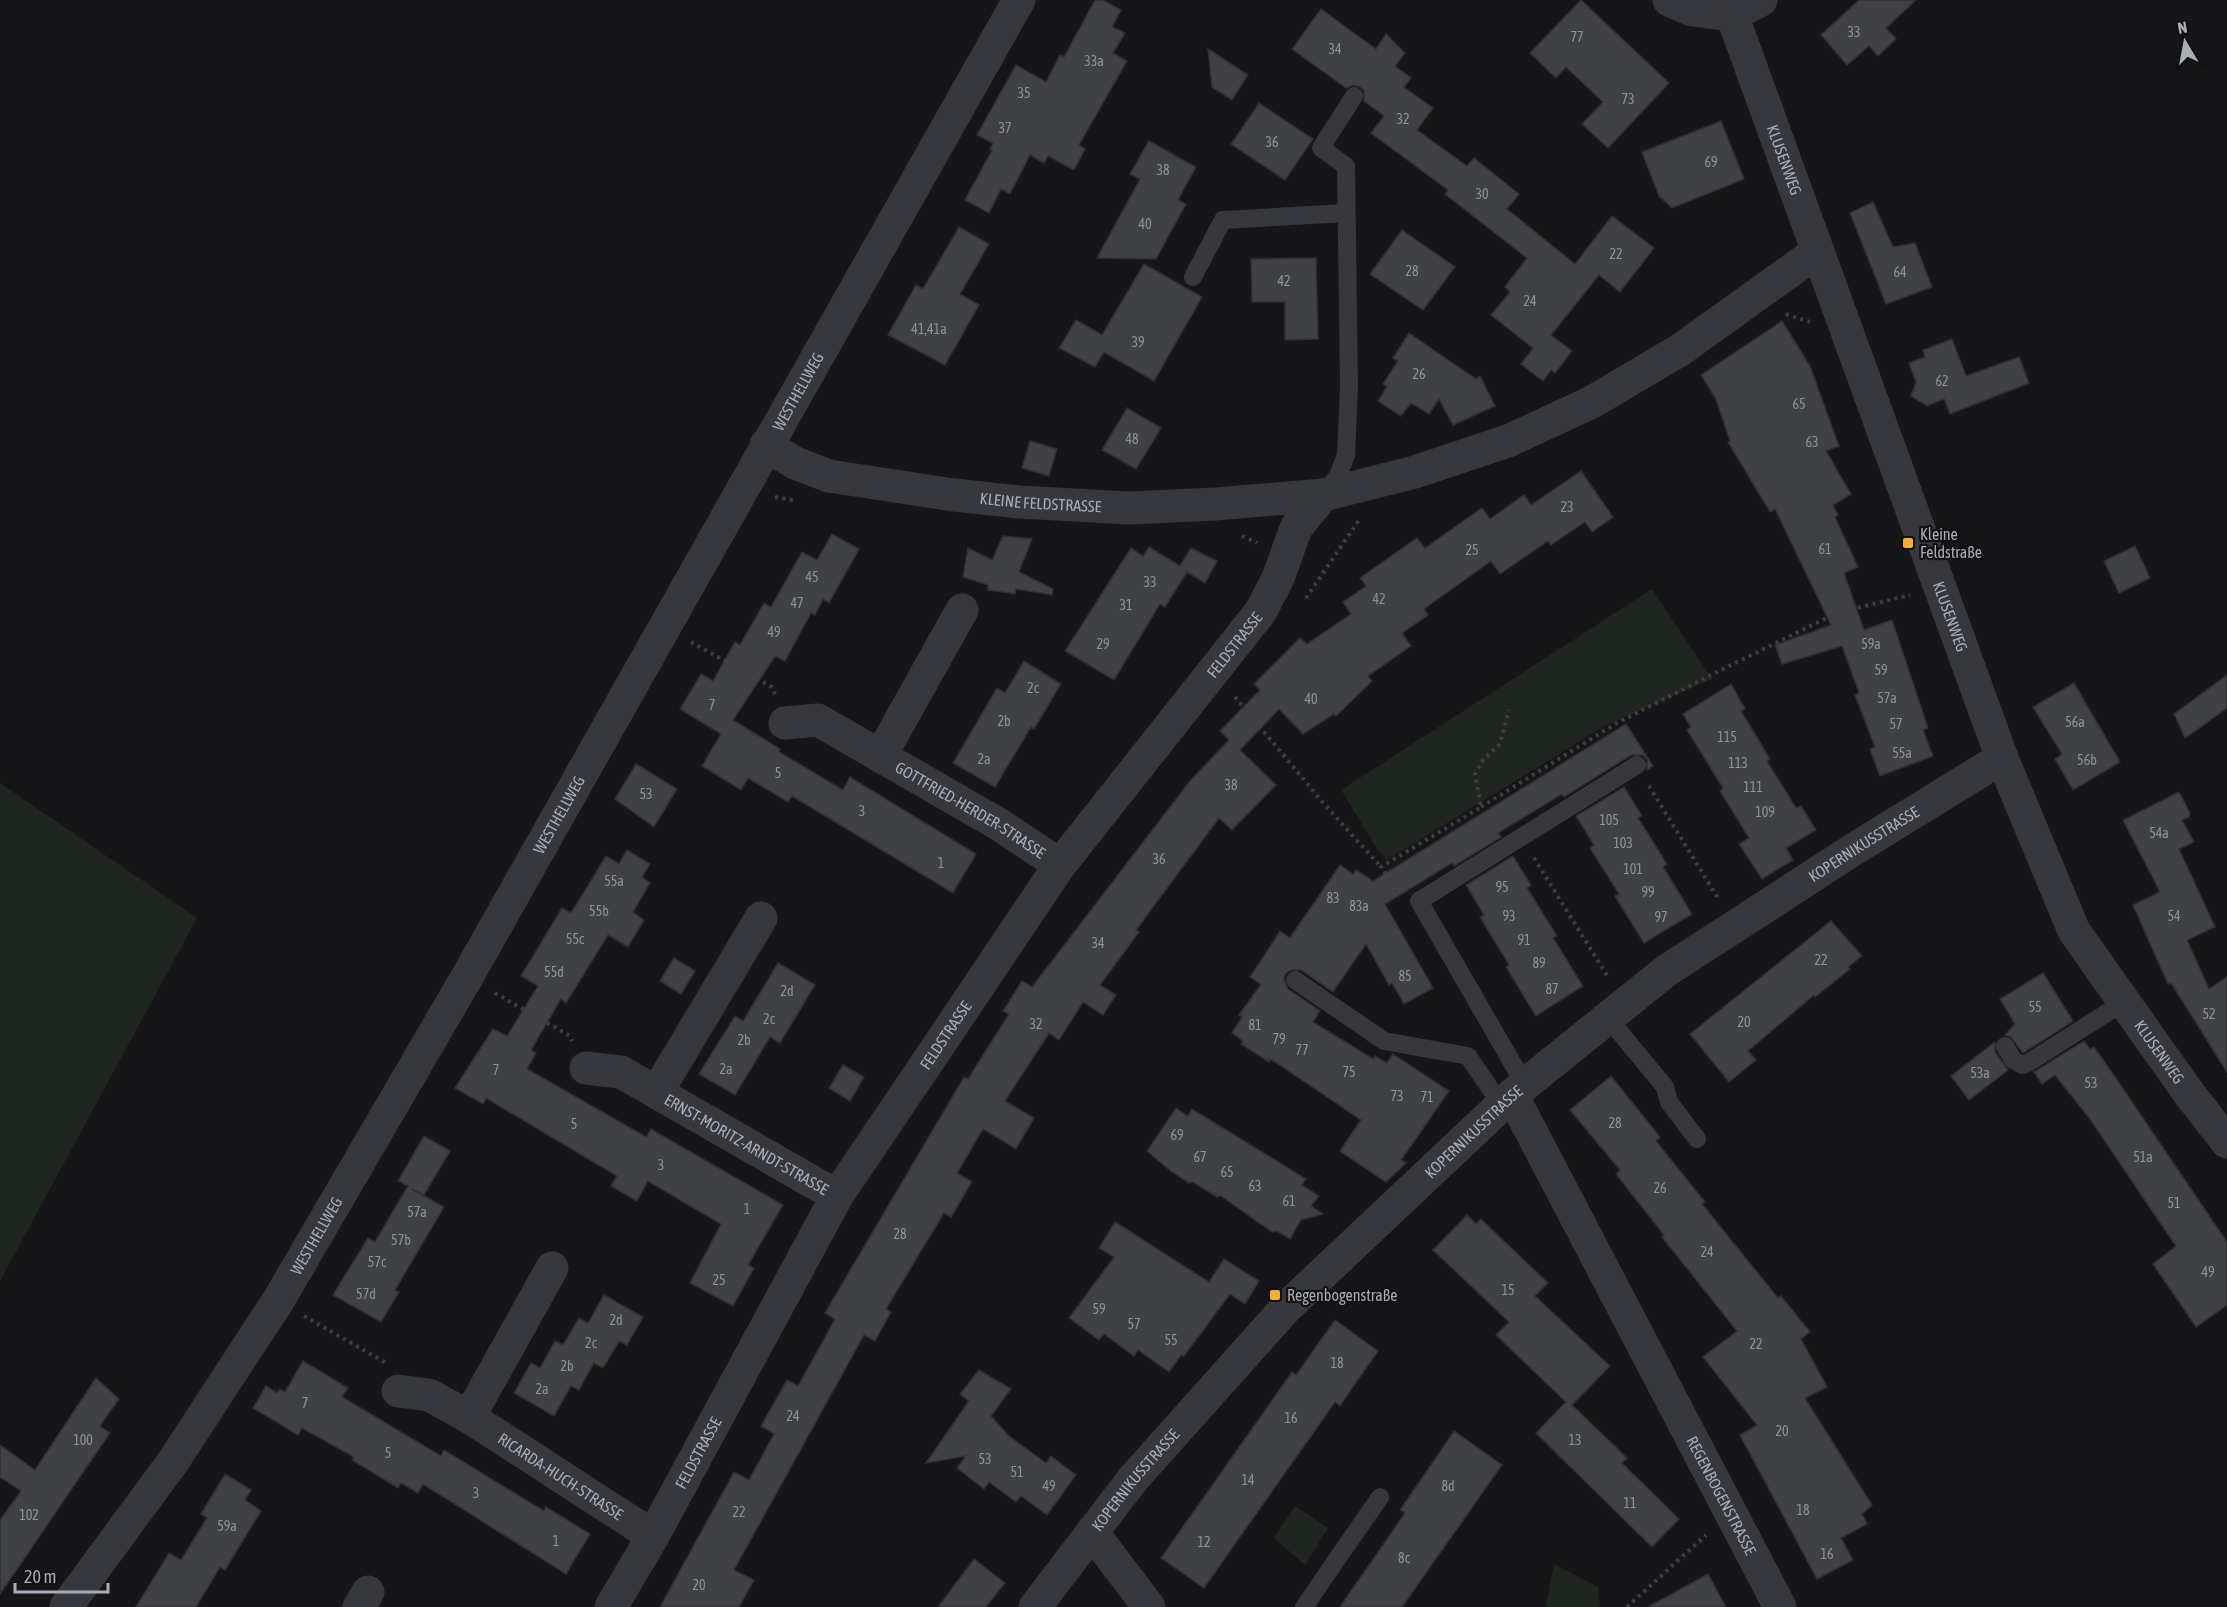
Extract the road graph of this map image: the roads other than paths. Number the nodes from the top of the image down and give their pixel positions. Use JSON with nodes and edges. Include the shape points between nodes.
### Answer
{"nodes":[{"id":1,"x":1019,"y":0,"type":"edge"},
{"id":2,"x":1669,"y":0,"type":"edge"},
{"id":3,"x":1761,"y":0,"type":"edge"},
{"id":4,"x":1732,"y":15,"type":"junction"},
{"id":5,"x":1354,"y":96,"type":"dead end"},
{"id":6,"x":1346,"y":213,"type":"junction"},
{"id":7,"x":1819,"y":253,"type":"junction"},
{"id":8,"x":1193,"y":277,"type":"dead end"},
{"id":9,"x":766,"y":445,"type":"junction"},
{"id":10,"x":1323,"y":495,"type":"junction"},
{"id":11,"x":962,"y":610,"type":"dead end"},
{"id":12,"x":785,"y":723,"type":"road end"},
{"id":13,"x":881,"y":754,"type":"junction"},
{"id":14,"x":2002,"y":758,"type":"junction"},
{"id":15,"x":1637,"y":765,"type":"road end"},
{"id":16,"x":1060,"y":866,"type":"junction"},
{"id":17,"x":761,"y":918,"type":"dead end"},
{"id":18,"x":1295,"y":980,"type":"dead end"},
{"id":19,"x":2124,"y":1002,"type":"junction"},
{"id":20,"x":1617,"y":1011,"type":"junction"},
{"id":21,"x":2005,"y":1046,"type":"dead end"},
{"id":22,"x":586,"y":1068,"type":"road end"},
{"id":23,"x":657,"y":1092,"type":"junction"},
{"id":24,"x":1513,"y":1096,"type":"junction"},
{"id":25,"x":1697,"y":1139,"type":"dead end"},
{"id":26,"x":2227,"y":1142,"type":"edge"},
{"id":27,"x":837,"y":1196,"type":"junction"},
{"id":28,"x":552,"y":1268,"type":"dead end"},
{"id":29,"x":398,"y":1391,"type":"road end"},
{"id":30,"x":469,"y":1417,"type":"junction"},
{"id":31,"x":1380,"y":1497,"type":"dead end"},
{"id":32,"x":1092,"y":1532,"type":"junction"},
{"id":33,"x":653,"y":1536,"type":"junction"},
{"id":34,"x":66,"y":1607,"type":"edge"},
{"id":35,"x":611,"y":1607,"type":"edge"},
{"id":36,"x":1035,"y":1607,"type":"edge"},
{"id":37,"x":1149,"y":1607,"type":"edge"},
{"id":38,"x":1304,"y":1607,"type":"edge"},
{"id":39,"x":1780,"y":1607,"type":"edge"}],
"edges":[{"from":1,"to":9,"type":"street","name":"WESTHELLWEG"},
{"from":2,"to":4,"type":"street","via":[[1692,10]]},
{"from":3,"to":4,"type":"street"},
{"from":4,"to":7,"type":"street","name":"KLUSENWEG"},
{"from":5,"to":6,"type":"lane","via":[[1321,148],[1346,166]]},
{"from":6,"to":8,"type":"lane","via":[[1223,220]]},
{"from":6,"to":10,"type":"lane","via":[[1346,455],[1338,476]]},
{"from":7,"to":10,"type":"street","name":"KLEINE FELDSTRASSE","via":[[1680,350],[1592,402],[1508,441],[1415,472]]},
{"from":7,"to":14,"type":"street","name":"KLUSENWEG"},
{"from":9,"to":10,"type":"street","name":"KLEINE FELDSTRASSE","via":[[795,463],[829,476],[1020,502],[1129,508]]},
{"from":9,"to":34,"type":"street","name":"WESTHELLWEG","via":[[467,977],[278,1301],[172,1463]]},
{"from":10,"to":16,"type":"street","name":"FELDSTRASSE","via":[[1296,528],[1261,611]]},
{"from":11,"to":13,"type":"street","name":"GOTTFRIED-HERDER-STRASSE"},
{"from":12,"to":13,"type":"street","name":"GOTTFRIED-HERDER-STRASSE","via":[[818,720]]},
{"from":13,"to":16,"type":"street","name":"GOTTFRIED-HERDER-STRASSE"},
{"from":14,"to":19,"type":"street","name":"KLUSENWEG","via":[[2074,931]]},
{"from":14,"to":20,"type":"street","name":"KOPERNIKUSSTRASSE","via":[[1666,971]]},
{"from":15,"to":24,"type":"lane","via":[[1419,901]]},
{"from":16,"to":27,"type":"street","name":"FELDSTRASSE"},
{"from":17,"to":23,"type":"street","name":"ERNST-MORITZ-ARNDT-STRASSE"},
{"from":18,"to":24,"type":"lane","via":[[1384,1041],[1468,1056]]},
{"from":19,"to":21,"type":"lane","via":[[2028,1063],[2022,1065],[2013,1060]]},
{"from":19,"to":26,"type":"street","name":"KLUSENWEG"},
{"from":20,"to":24,"type":"street","name":"KOPERNIKUSSTRASSE"},
{"from":20,"to":25,"type":"lane","via":[[1665,1086],[1669,1102]]},
{"from":22,"to":23,"type":"street","name":"ERNST-MORITZ-ARNDT-STRASSE","via":[[621,1072]]},
{"from":23,"to":27,"type":"street","name":"ERNST-MORITZ-ARNDT-STRASSE"},
{"from":24,"to":32,"type":"street","name":"KOPERNIKUSSTRASSE","via":[[1285,1309],[1133,1479]]},
{"from":24,"to":39,"type":"street","name":"REGENBOGENSTRASSE"},
{"from":27,"to":33,"type":"street","name":"FELDSTRASSE"},
{"from":28,"to":30,"type":"street"},
{"from":29,"to":30,"type":"street","name":"RICARDA-HUCH-STRASSE","via":[[429,1395]]},
{"from":30,"to":33,"type":"street","name":"RICARDA-HUCH-STRASSE"},
{"from":31,"to":38,"type":"lane"},
{"from":32,"to":36,"type":"street","name":"KOPERNIKUSSTRASSE"},
{"from":32,"to":37,"type":"street"},
{"from":33,"to":35,"type":"street","name":"FELDSTRASSE"}]}
